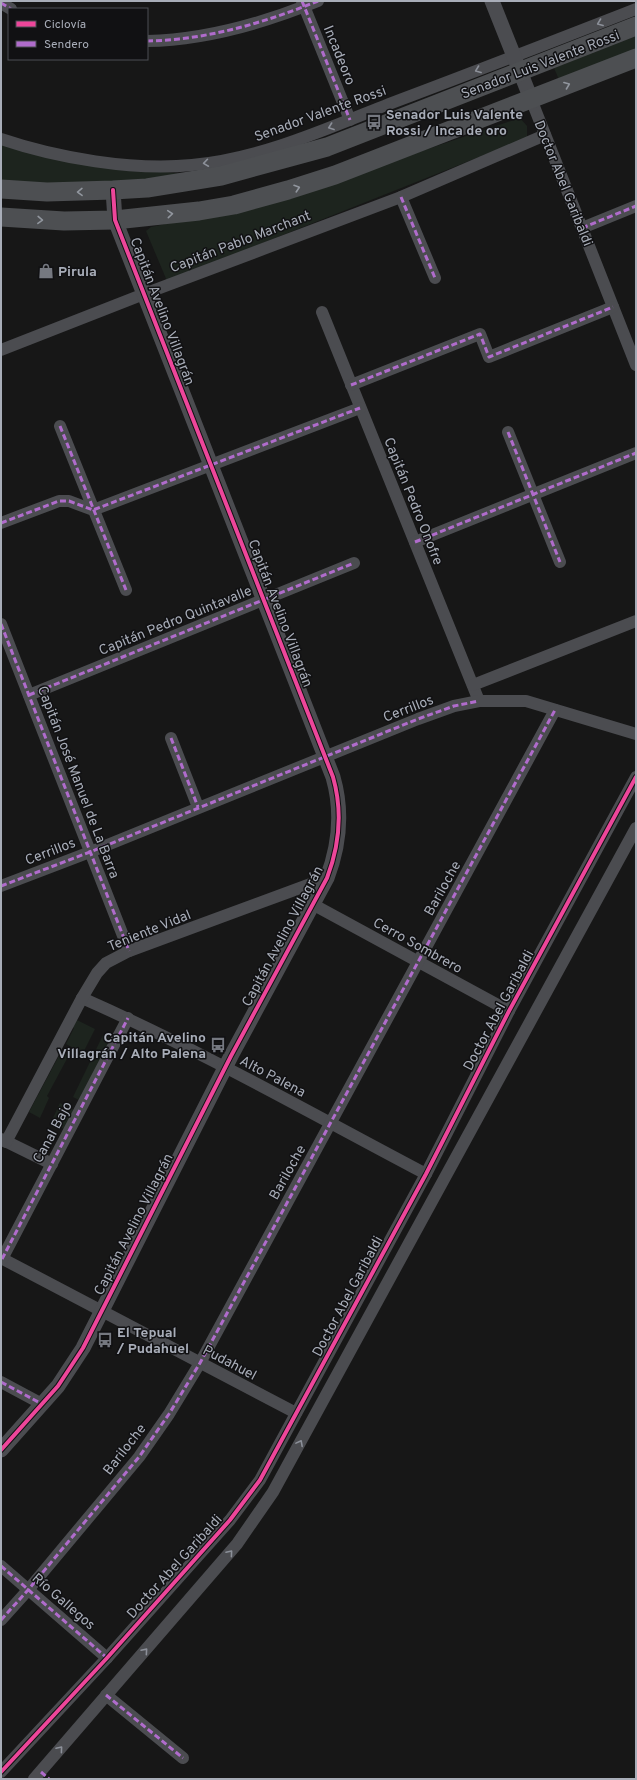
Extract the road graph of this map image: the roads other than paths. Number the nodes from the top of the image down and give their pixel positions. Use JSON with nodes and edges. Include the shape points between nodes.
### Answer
{"nodes":[{"id":1,"x":318,"y":1,"type":"edge"},
{"id":2,"x":492,"y":1,"type":"edge"},
{"id":3,"x":303,"y":4,"type":"edge"},
{"id":4,"x":636,"y":9,"type":"edge"},
{"id":5,"x":636,"y":26,"type":"edge"},
{"id":6,"x":148,"y":41,"type":"edge"},
{"id":7,"x":636,"y":58,"type":"edge"},
{"id":8,"x":517,"y":64,"type":"junction"},
{"id":9,"x":531,"y":99,"type":"junction"},
{"id":10,"x":350,"y":120,"type":"junction"},
{"id":11,"x":545,"y":135,"type":"junction"},
{"id":12,"x":1,"y":139,"type":"edge"},
{"id":13,"x":1,"y":189,"type":"edge"},
{"id":14,"x":113,"y":190,"type":"junction"},
{"id":15,"x":401,"y":197,"type":"junction"},
{"id":16,"x":636,"y":206,"type":"edge"},
{"id":17,"x":1,"y":217,"type":"edge"},
{"id":18,"x":115,"y":220,"type":"junction"},
{"id":19,"x":582,"y":228,"type":"junction"},
{"id":20,"x":434,"y":278,"type":"dead end"},
{"id":21,"x":144,"y":294,"type":"junction"},
{"id":22,"x":613,"y":307,"type":"junction"},
{"id":23,"x":322,"y":312,"type":"dead end"},
{"id":24,"x":633,"y":346,"type":"edge"},
{"id":25,"x":1,"y":350,"type":"edge"},
{"id":26,"x":636,"y":365,"type":"edge"},
{"id":27,"x":351,"y":385,"type":"junction"},
{"id":28,"x":360,"y":408,"type":"junction"},
{"id":29,"x":60,"y":426,"type":"dead end"},
{"id":30,"x":508,"y":432,"type":"dead end"},
{"id":31,"x":636,"y":454,"type":"edge"},
{"id":32,"x":211,"y":464,"type":"junction"},
{"id":33,"x":533,"y":495,"type":"junction"},
{"id":34,"x":93,"y":510,"type":"junction"},
{"id":35,"x":1,"y":523,"type":"edge"},
{"id":36,"x":415,"y":542,"type":"junction"},
{"id":37,"x":560,"y":562,"type":"dead end"},
{"id":38,"x":354,"y":563,"type":"dead end"},
{"id":39,"x":126,"y":590,"type":"dead end"},
{"id":40,"x":264,"y":600,"type":"junction"},
{"id":41,"x":636,"y":621,"type":"edge"},
{"id":42,"x":1,"y":624,"type":"edge"},
{"id":43,"x":473,"y":685,"type":"junction"},
{"id":44,"x":29,"y":695,"type":"junction"},
{"id":45,"x":479,"y":701,"type":"junction"},
{"id":46,"x":555,"y":710,"type":"junction"},
{"id":47,"x":636,"y":734,"type":"edge"},
{"id":48,"x":170,"y":738,"type":"dead end"},
{"id":49,"x":326,"y":757,"type":"junction"},
{"id":50,"x":636,"y":778,"type":"edge"},
{"id":51,"x":198,"y":807,"type":"junction"},
{"id":52,"x":636,"y":828,"type":"edge"},
{"id":53,"x":90,"y":852,"type":"junction"},
{"id":54,"x":327,"y":878,"type":"junction"},
{"id":55,"x":1,"y":886,"type":"edge"},
{"id":56,"x":314,"y":905,"type":"junction"},
{"id":57,"x":129,"y":951,"type":"junction"},
{"id":58,"x":418,"y":962,"type":"junction"},
{"id":59,"x":82,"y":998,"type":"junction"},
{"id":60,"x":508,"y":1011,"type":"junction"},
{"id":61,"x":128,"y":1018,"type":"junction"},
{"id":62,"x":225,"y":1067,"type":"junction"},
{"id":63,"x":330,"y":1124,"type":"junction"},
{"id":64,"x":4,"y":1140,"type":"edge"},
{"id":65,"x":52,"y":1164,"type":"junction"},
{"id":66,"x":426,"y":1174,"type":"junction"},
{"id":67,"x":2,"y":1258,"type":"edge"},
{"id":68,"x":102,"y":1311,"type":"junction"},
{"id":69,"x":200,"y":1363,"type":"junction"},
{"id":70,"x":1,"y":1382,"type":"edge"},
{"id":71,"x":42,"y":1404,"type":"junction"},
{"id":72,"x":296,"y":1413,"type":"junction"},
{"id":73,"x":1,"y":1450,"type":"edge"},
{"id":74,"x":1,"y":1566,"type":"edge"},
{"id":75,"x":28,"y":1590,"type":"junction"},
{"id":76,"x":1,"y":1620,"type":"edge"},
{"id":77,"x":107,"y":1658,"type":"junction"},
{"id":78,"x":106,"y":1695,"type":"junction"},
{"id":79,"x":183,"y":1758,"type":"dead end"},
{"id":80,"x":3,"y":1767,"type":"edge"},
{"id":81,"x":42,"y":1777,"type":"edge"}],
"edges":[{"from":1,"to":3,"type":"street"},
{"from":2,"to":8,"type":"street","name":"Doctor Abel Garibaldi"},
{"from":3,"to":6,"type":"street","via":[[211,35]]},
{"from":3,"to":10,"type":"street","name":"Incadeoro"},
{"from":4,"to":8,"type":"street","name":"Senador Valente Rossi","one_way":true},
{"from":5,"to":8,"type":"main road","name":"Senador Luis Valente Rossi"},
{"from":9,"to":7,"type":"main road","name":"Senador Luis Valente Rossi","one_way":true},
{"from":8,"to":9,"type":"street","name":"Doctor Abel Garibaldi"},
{"from":8,"to":10,"type":"street","name":"Senador Valente Rossi","one_way":true},
{"from":8,"to":14,"type":"main road","name":"Senador Luis Valente Rossi","via":[[327,147],[221,176],[146,188]]},
{"from":9,"to":11,"type":"street","name":"Doctor Abel Garibaldi"},
{"from":18,"to":9,"type":"main road","name":"Senador Luis Valente Rossi","one_way":true,"via":[[234,205],[288,190],[384,157]]},
{"from":10,"to":12,"type":"street","name":"Senador Valente Rossi","one_way":true,"via":[[296,140],[237,157],[168,167],[76,158]]},
{"from":11,"to":15,"type":"street","name":"Capitán Pablo Marchant"},
{"from":11,"to":19,"type":"street","name":"Doctor Abel Garibaldi"},
{"from":14,"to":13,"type":"main road","name":"Senador Luis Valente Rossi","one_way":true,"via":[[47,192]]},
{"from":14,"to":18,"type":"street","name":"Capitán Avelino Villagrán"},
{"from":15,"to":20,"type":"street"},
{"from":15,"to":21,"type":"street","name":"Capitán Pablo Marchant"},
{"from":16,"to":19,"type":"street"},
{"from":17,"to":18,"type":"main road","name":"Senador Luis Valente Rossi","one_way":true,"via":[[64,221]]},
{"from":18,"to":21,"type":"street","name":"Capitán Avelino Villagrán"},
{"from":19,"to":22,"type":"street","name":"Doctor Abel Garibaldi"},
{"from":21,"to":25,"type":"street","name":"Capitán Pablo Marchant"},
{"from":21,"to":32,"type":"street","name":"Capitán Avelino Villagrán"},
{"from":22,"to":24,"type":"street","name":"Doctor Abel Garibaldi"},
{"from":22,"to":27,"type":"street","via":[[489,357],[480,334]]},
{"from":23,"to":27,"type":"street","name":"Capitán Pedro Onofre"},
{"from":24,"to":26,"type":"street","name":"Doctor Abel Garibaldi"},
{"from":27,"to":28,"type":"street","name":"Capitán Pedro Onofre"},
{"from":28,"to":32,"type":"street"},
{"from":28,"to":36,"type":"street","name":"Capitán Pedro Onofre"},
{"from":29,"to":34,"type":"street"},
{"from":30,"to":33,"type":"street"},
{"from":31,"to":33,"type":"street"},
{"from":32,"to":34,"type":"street"},
{"from":32,"to":40,"type":"street","name":"Capitán Avelino Villagrán"},
{"from":33,"to":36,"type":"street"},
{"from":33,"to":37,"type":"street"},
{"from":34,"to":35,"type":"street","via":[[69,501],[59,501]]},
{"from":34,"to":39,"type":"street"},
{"from":36,"to":43,"type":"street","name":"Capitán Pedro Onofre"},
{"from":38,"to":40,"type":"street","name":"Capitán Pedro Quintavalle"},
{"from":40,"to":44,"type":"street","name":"Capitán Pedro Quintavalle"},
{"from":40,"to":49,"type":"street","name":"Capitán Avelino Villagrán"},
{"from":41,"to":43,"type":"street"},
{"from":42,"to":44,"type":"street","name":"Capitán José Manuel de La Barra"},
{"from":43,"to":45,"type":"street","name":"Capitán Pedro Onofre"},
{"from":44,"to":53,"type":"street","name":"Capitán José Manuel de La Barra"},
{"from":45,"to":46,"type":"street","name":"Cerrillos","via":[[526,701]]},
{"from":45,"to":49,"type":"street","name":"Cerrillos","via":[[454,706],[418,719]]},
{"from":46,"to":47,"type":"street","name":"Cerrillos"},
{"from":46,"to":58,"type":"street","name":"Bariloche"},
{"from":48,"to":51,"type":"street"},
{"from":49,"to":51,"type":"street","name":"Cerrillos"},
{"from":49,"to":54,"type":"street","name":"Capitán Avelino Villagrán","via":[[336,788],[340,812],[339,838]]},
{"from":50,"to":60,"type":"street","name":"Doctor Abel Garibaldi"},
{"from":51,"to":53,"type":"street","name":"Cerrillos"},
{"from":78,"to":52,"type":"street","name":"Doctor Abel Garibaldi","one_way":true,"via":[[258,1517]]},
{"from":53,"to":55,"type":"street","name":"Cerrillos"},
{"from":53,"to":57,"type":"street","name":"Capitán José Manuel de La Barra"},
{"from":54,"to":56,"type":"street","name":"Capitán Avelino Villagrán"},
{"from":54,"to":57,"type":"street","name":"Teniente Vidal"},
{"from":56,"to":58,"type":"street","name":"Cerro Sombrero"},
{"from":56,"to":62,"type":"street","name":"Capitán Avelino Villagrán"},
{"from":57,"to":59,"type":"street","name":"Teniente Vidal","via":[[106,963]]},
{"from":58,"to":60,"type":"street","name":"Cerro Sombrero"},
{"from":58,"to":63,"type":"street","name":"Bariloche"},
{"from":59,"to":61,"type":"street","name":"Alto Palena"},
{"from":59,"to":64,"type":"street","name":"Teniente Vidal"},
{"from":60,"to":66,"type":"street","name":"Doctor Abel Garibaldi"},
{"from":61,"to":62,"type":"street","name":"Alto Palena"},
{"from":61,"to":65,"type":"street","name":"Canal Bajo"},
{"from":62,"to":63,"type":"street","name":"Alto Palena"},
{"from":62,"to":68,"type":"street","name":"Capitán Avelino Villagrán"},
{"from":63,"to":66,"type":"street","name":"Alto Palena"},
{"from":63,"to":69,"type":"street","name":"Bariloche"},
{"from":64,"to":65,"type":"street"},
{"from":65,"to":67,"type":"street","name":"Canal Bajo"},
{"from":66,"to":72,"type":"street","name":"Doctor Abel Garibaldi"},
{"from":67,"to":68,"type":"street","name":"Pudahuel"},
{"from":68,"to":69,"type":"street","name":"Pudahuel"},
{"from":68,"to":71,"type":"street","name":"Capitán Avelino Villagrán","via":[[67,1374]]},
{"from":69,"to":72,"type":"street","name":"Pudahuel"},
{"from":69,"to":75,"type":"street","name":"Bariloche","via":[[139,1457]]},
{"from":70,"to":71,"type":"street"},
{"from":71,"to":73,"type":"street","name":"Capitán Avelino Villagrán"},
{"from":72,"to":77,"type":"street","name":"Doctor Abel Garibaldi","via":[[275,1455],[245,1501]]},
{"from":74,"to":75,"type":"street","name":"Río Gallegos"},
{"from":75,"to":76,"type":"street","name":"Bariloche"},
{"from":75,"to":77,"type":"street","name":"Río Gallegos"},
{"from":77,"to":80,"type":"street","name":"Doctor Abel Garibaldi"},
{"from":78,"to":79,"type":"street"},
{"from":81,"to":78,"type":"street","name":"Doctor Abel Garibaldi","one_way":true}]}
